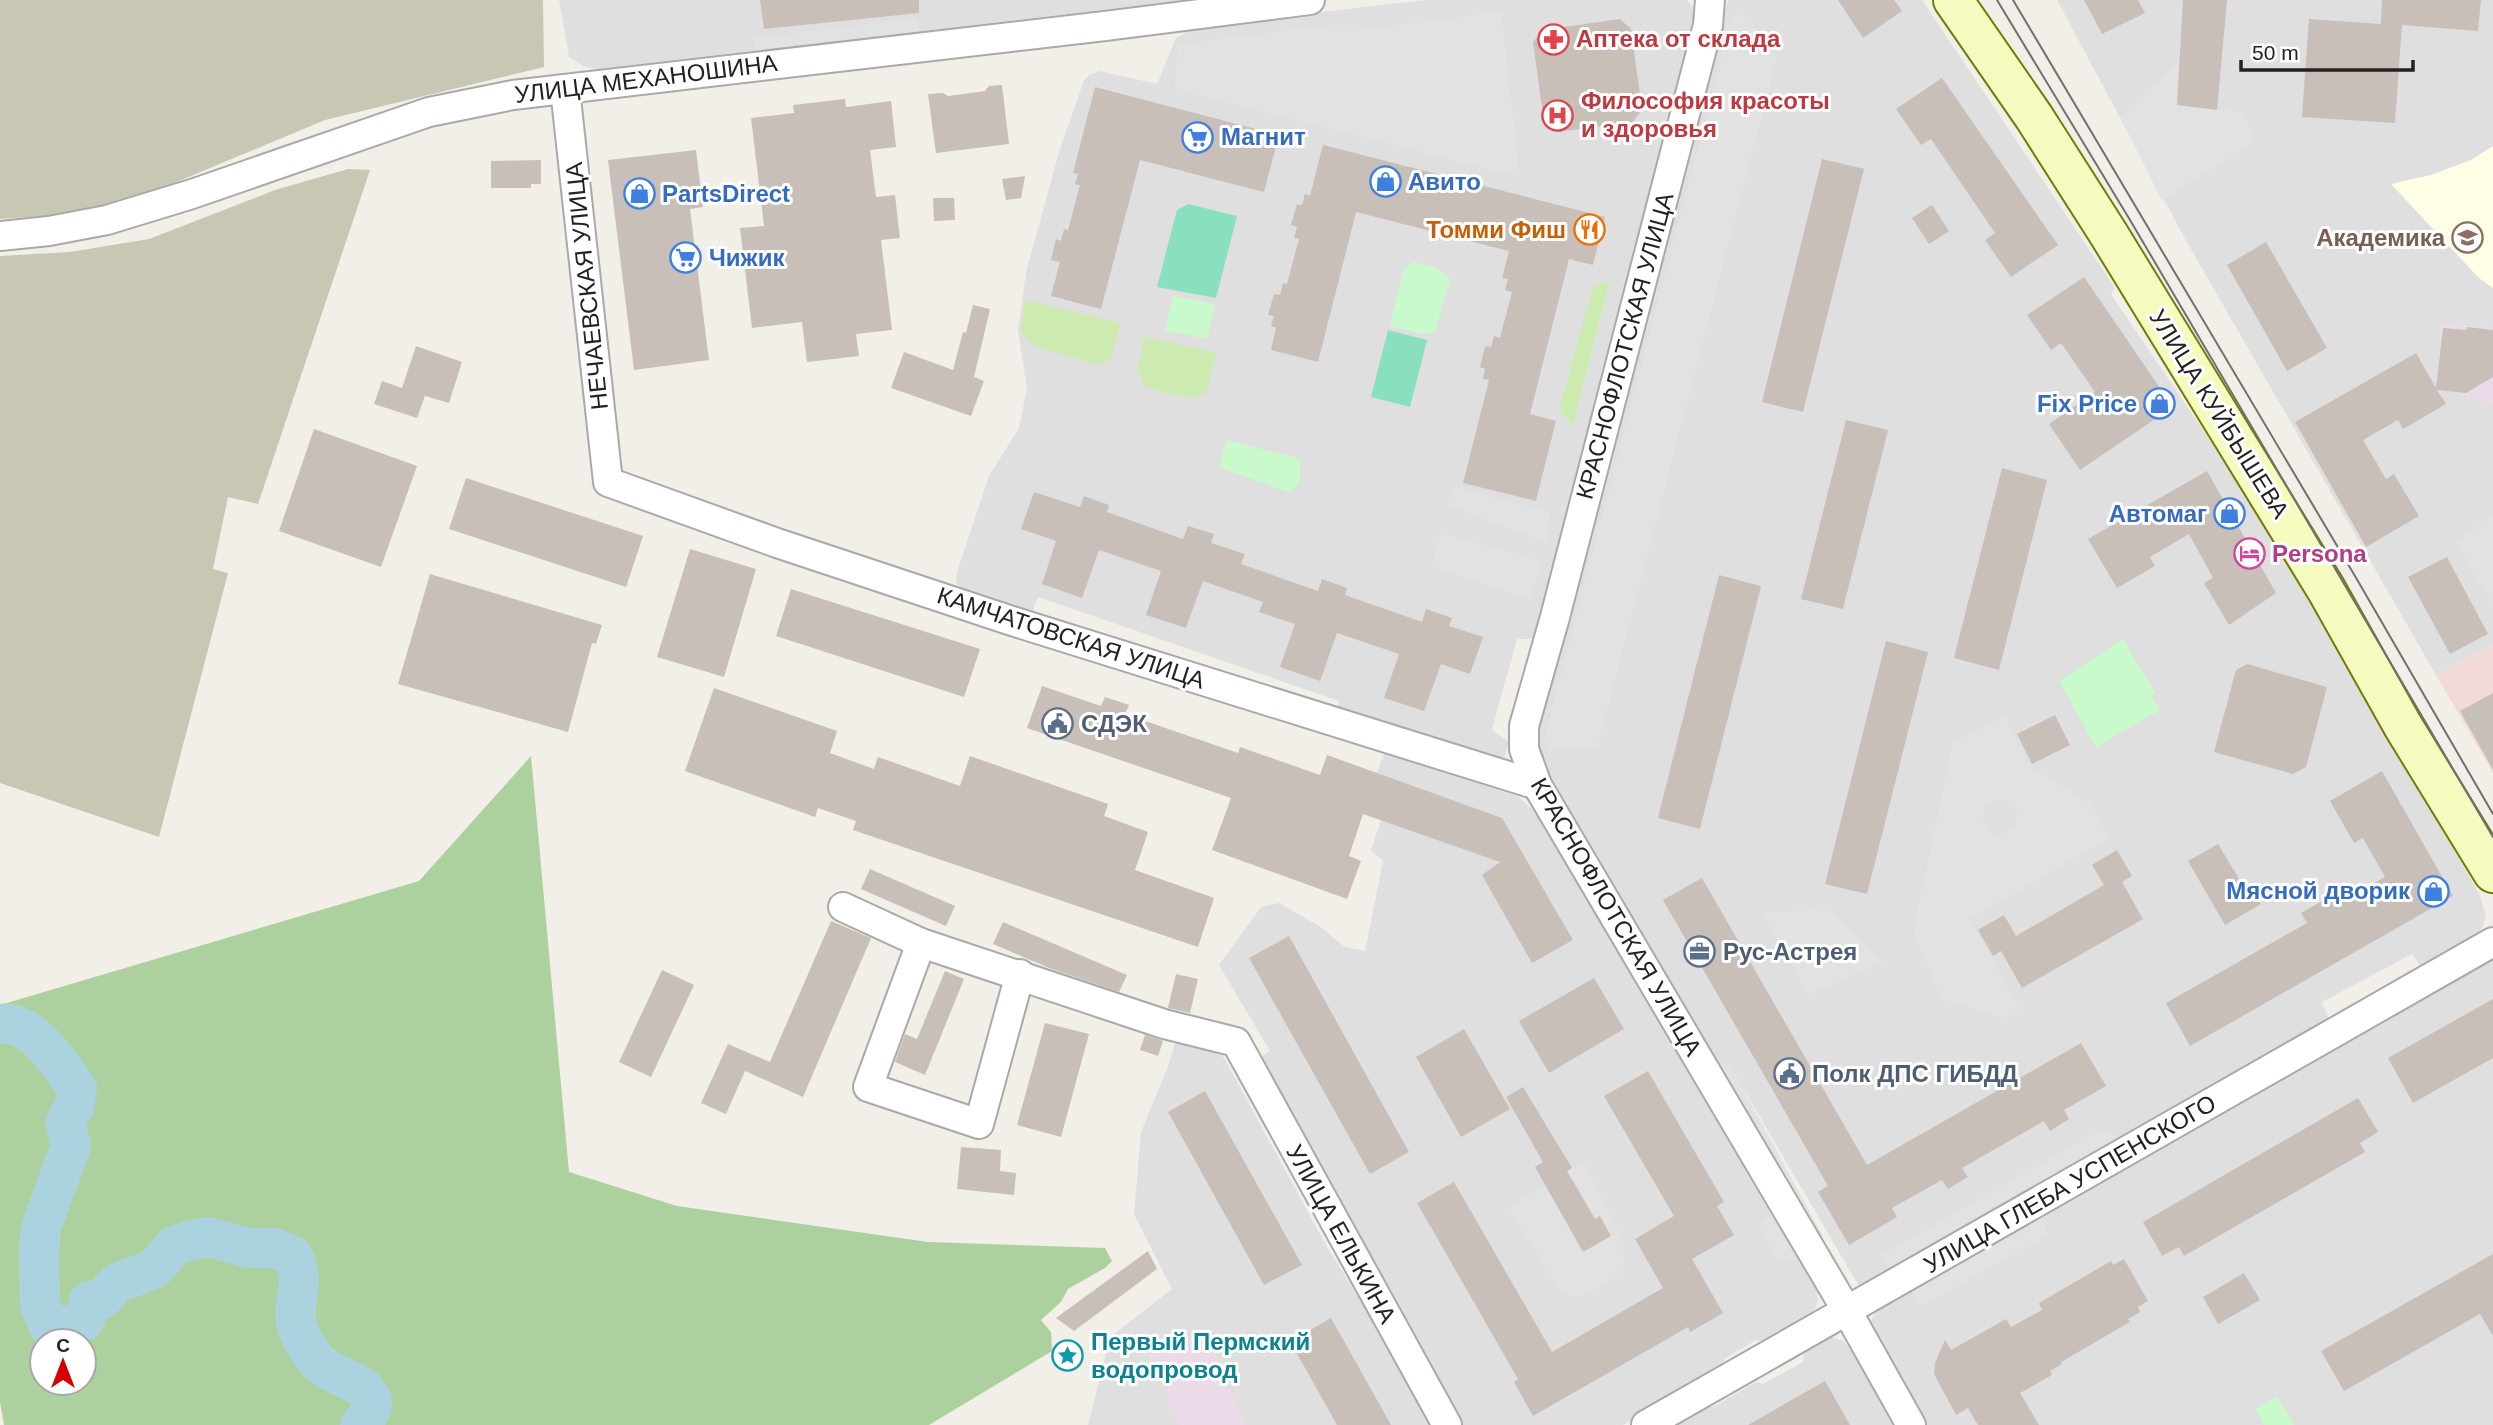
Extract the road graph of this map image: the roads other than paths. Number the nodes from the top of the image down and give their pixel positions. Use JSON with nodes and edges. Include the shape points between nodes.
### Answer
{"nodes":[{"id":1,"x":1310,"y":0,"type":"edge"},
{"id":2,"x":1710,"y":0,"type":"edge"},
{"id":3,"x":1953,"y":0,"type":"edge"},
{"id":4,"x":565,"y":89,"type":"junction"},
{"id":5,"x":0,"y":236,"type":"edge"},
{"id":6,"x":608,"y":482,"type":"joint"},
{"id":7,"x":1537,"y":785,"type":"junction"},
{"id":8,"x":2493,"y":873,"type":"edge"},
{"id":9,"x":843,"y":907,"type":"dead end"},
{"id":10,"x":2493,"y":942,"type":"edge"},
{"id":11,"x":921,"y":943,"type":"junction"},
{"id":12,"x":1020,"y":974,"type":"junction"},
{"id":13,"x":1847,"y":1311,"type":"junction"},
{"id":14,"x":1447,"y":1425,"type":"edge"},
{"id":15,"x":1646,"y":1425,"type":"edge"},
{"id":16,"x":1911,"y":1425,"type":"edge"}],
"edges":[{"from":1,"to":4,"type":"street","name":"УЛИЦА МЕХАНОШИНА"},
{"from":2,"to":7,"type":"street","name":"КРАСНОФЛОТСКАЯ УЛИЦА","via":[[1709,25],[1524,726],[1524,749]]},
{"from":3,"to":8,"type":"main road","name":"УЛИЦА КУЙБЫШЕВА","via":[[2108,233]]},
{"from":4,"to":5,"type":"street","name":"УЛИЦА МЕХАНОШИНА","via":[[429,112],[107,220]]},
{"from":4,"to":6,"type":"street","name":"НЕЧАЕВСКАЯ УЛИЦА"},
{"from":6,"to":7,"type":"street","name":"КАМЧАТОВСКАЯ УЛИЦА","via":[[1013,621]]},
{"from":7,"to":13,"type":"street","name":"КРАСНОФЛОТСКАЯ УЛИЦА"},
{"from":9,"to":11,"type":"street"},
{"from":10,"to":13,"type":"street","name":"УЛИЦА ГЛЕБА УСПЕНСКОГО"},
{"from":11,"to":12,"type":"street"},
{"from":11,"to":12,"type":"street","via":[[868,1087],[979,1124]]},
{"from":12,"to":14,"type":"street","name":"УЛИЦА ЕЛЬКИНА","via":[[1164,1024],[1236,1042]]},
{"from":13,"to":15,"type":"street","name":"УЛИЦА ГЛЕБА УСПЕНСКОГО"},
{"from":13,"to":16,"type":"street","name":"КРАСНОФЛОТСКАЯ УЛИЦА"}]}
